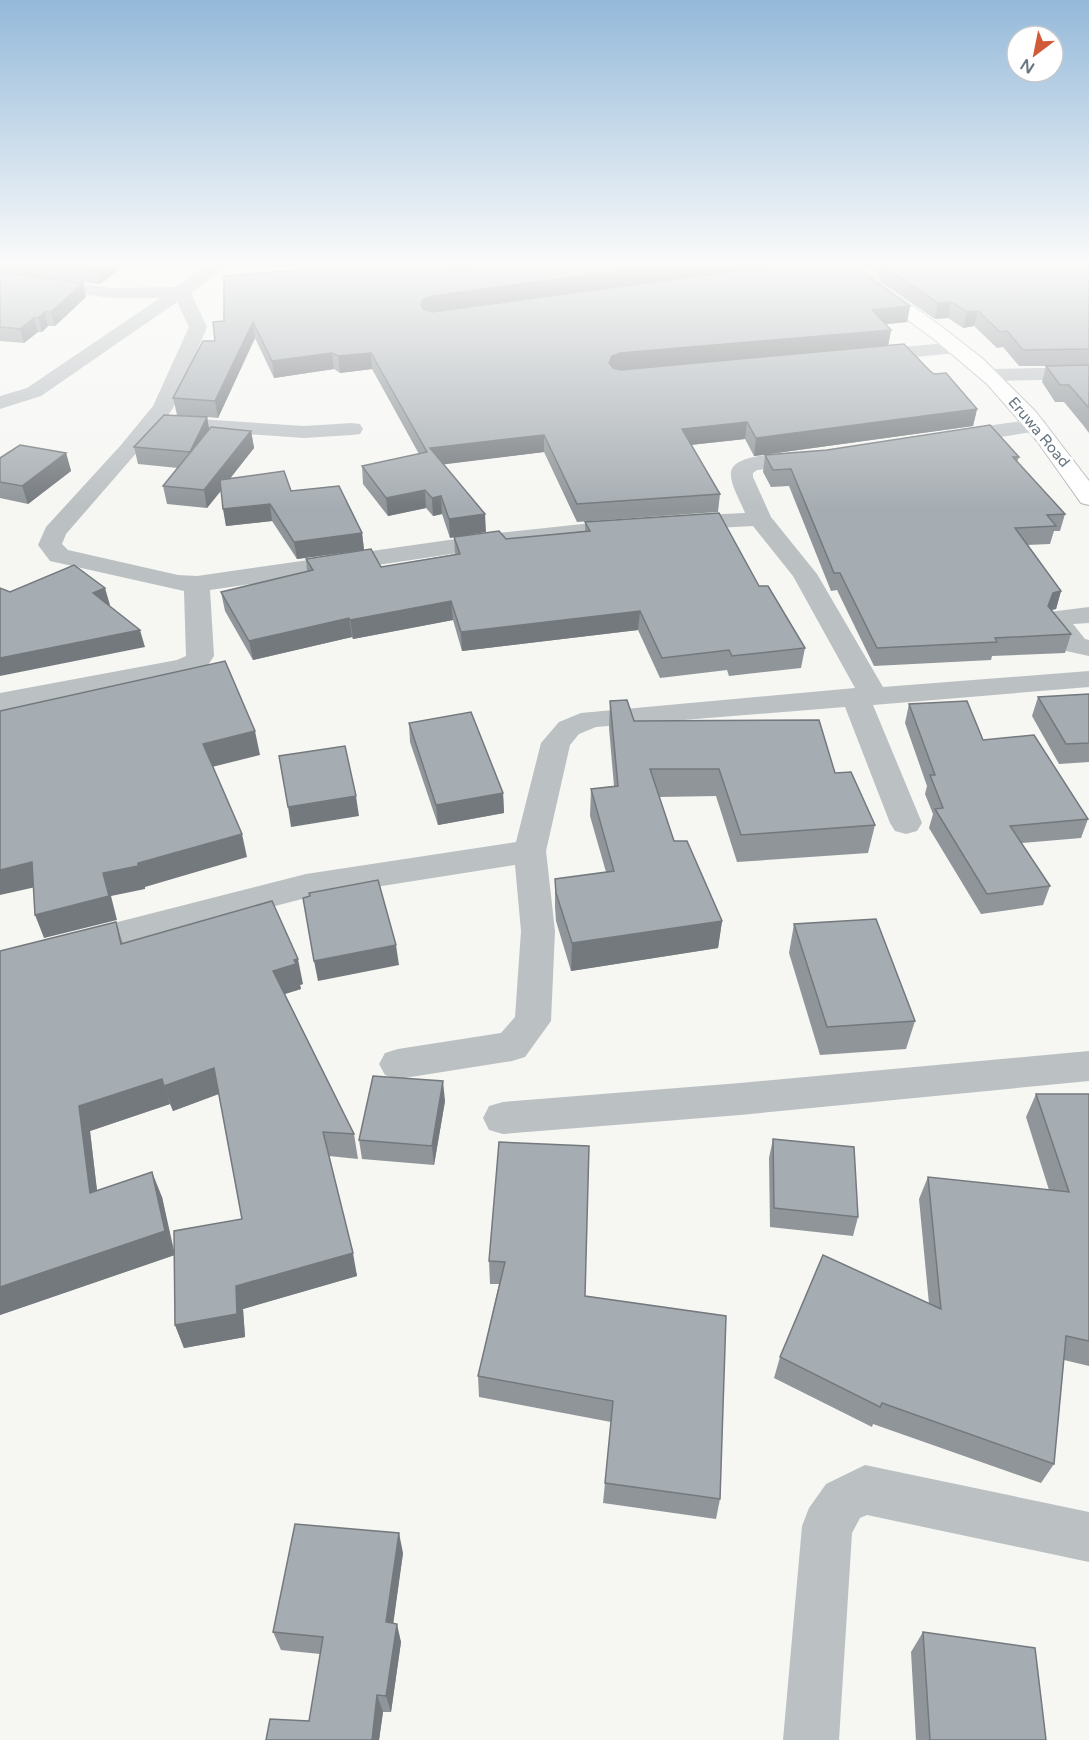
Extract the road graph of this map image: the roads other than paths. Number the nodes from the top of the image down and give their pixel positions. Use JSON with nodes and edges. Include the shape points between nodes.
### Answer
{"nodes":[{"id":1,"x":103,"y":345,"type":"edge"},
{"id":2,"x":190,"y":345,"type":"edge"},
{"id":3,"x":954,"y":345,"type":"edge"},
{"id":4,"x":958,"y":348,"type":"junction"},
{"id":5,"x":853,"y":357,"type":"edge"},
{"id":6,"x":1089,"y":373,"type":"edge"},
{"id":7,"x":988,"y":375,"type":"junction"},
{"id":8,"x":0,"y":403,"type":"edge"},
{"id":9,"x":152,"y":422,"type":"junction"},
{"id":10,"x":1036,"y":425,"type":"junction"},
{"id":11,"x":351,"y":429,"type":"dead end"},
{"id":12,"x":933,"y":441,"type":"edge"},
{"id":13,"x":824,"y":457,"type":"edge"},
{"id":14,"x":1089,"y":498,"type":"edge"},
{"id":15,"x":760,"y":519,"type":"junction"},
{"id":16,"x":197,"y":584,"type":"junction"},
{"id":17,"x":1089,"y":615,"type":"edge"},
{"id":18,"x":1089,"y":648,"type":"edge"},
{"id":19,"x":1089,"y":679,"type":"edge"},
{"id":20,"x":864,"y":696,"type":"junction"},
{"id":21,"x":0,"y":702,"type":"edge"},
{"id":22,"x":906,"y":823,"type":"dead end"},
{"id":23,"x":530,"y":851,"type":"junction"},
{"id":24,"x":0,"y":965,"type":"edge"},
{"id":25,"x":398,"y":1064,"type":"dead end"},
{"id":26,"x":1089,"y":1066,"type":"edge"},
{"id":27,"x":503,"y":1118,"type":"dead end"},
{"id":28,"x":1089,"y":1537,"type":"edge"},
{"id":29,"x":811,"y":1740,"type":"edge"}],
"edges":[{"from":1,"to":8,"type":"street","via":[[34,392]]},
{"from":2,"to":9,"type":"street","via":[[163,408]]},
{"from":3,"to":4,"type":"main road","name":"Eruwa Road"},
{"from":4,"to":5,"type":"street"},
{"from":4,"to":7,"type":"main road","name":"Eruwa Road"},
{"from":6,"to":7,"type":"street"},
{"from":7,"to":10,"type":"main road","name":"Eruwa Road"},
{"from":9,"to":11,"type":"street","via":[[304,432]]},
{"from":9,"to":16,"type":"street","via":[[55,532],[50,545],[59,556]]},
{"from":10,"to":12,"type":"street"},
{"from":10,"to":14,"type":"main road","name":"Eruwa Road"},
{"from":13,"to":15,"type":"street","via":[[751,464],[742,470]]},
{"from":15,"to":16,"type":"street","via":[[630,526],[498,540]]},
{"from":15,"to":20,"type":"street","via":[[804,574]]},
{"from":16,"to":21,"type":"street","via":[[200,656],[196,662]]},
{"from":17,"to":18,"type":"street","via":[[1064,616],[1057,622],[1076,645]]},
{"from":19,"to":20,"type":"street"},
{"from":20,"to":22,"type":"street"},
{"from":20,"to":23,"type":"street","via":[[591,719],[569,728],[556,744]]},
{"from":23,"to":24,"type":"street","via":[[306,886]]},
{"from":23,"to":25,"type":"street","via":[[538,931],[533,1021],[512,1046]]},
{"from":26,"to":27,"type":"street"},
{"from":28,"to":29,"type":"street","via":[[866,1490],[843,1501],[827,1526]]}]}
